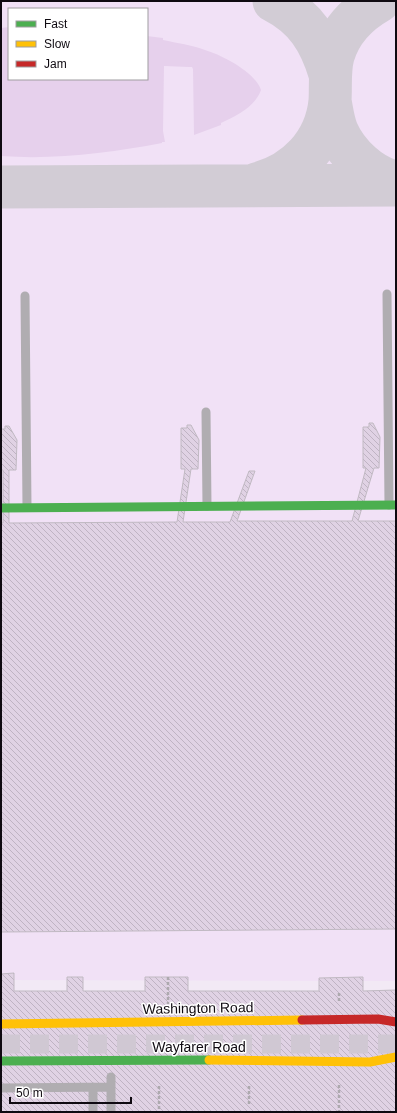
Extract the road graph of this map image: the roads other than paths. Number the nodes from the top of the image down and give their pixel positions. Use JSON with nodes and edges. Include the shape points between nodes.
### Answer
{"nodes":[{"id":1,"x":387,"y":294,"type":"dead end"},
{"id":2,"x":25,"y":296,"type":"dead end"},
{"id":3,"x":206,"y":412,"type":"dead end"},
{"id":4,"x":393,"y":505,"type":"edge"},
{"id":5,"x":207,"y":506,"type":"junction"},
{"id":6,"x":1,"y":508,"type":"edge"},
{"id":7,"x":27,"y":508,"type":"junction"},
{"id":8,"x":396,"y":1022,"type":"edge"},
{"id":9,"x":1,"y":1024,"type":"edge"},
{"id":10,"x":396,"y":1057,"type":"edge"},
{"id":11,"x":1,"y":1061,"type":"edge"},
{"id":12,"x":111,"y":1077,"type":"dead end"},
{"id":13,"x":93,"y":1087,"type":"junction"},
{"id":14,"x":111,"y":1087,"type":"junction"},
{"id":15,"x":1,"y":1088,"type":"edge"},
{"id":16,"x":93,"y":1112,"type":"edge"},
{"id":17,"x":111,"y":1112,"type":"edge"}],
"edges":[{"from":1,"to":4,"type":"lane"},
{"from":2,"to":7,"type":"lane"},
{"from":3,"to":5,"type":"lane"},
{"from":4,"to":5,"type":"street"},
{"from":5,"to":7,"type":"street"},
{"from":6,"to":7,"type":"street"},
{"from":8,"to":9,"type":"street","name":"Washington Road","via":[[378,1019]]},
{"from":10,"to":11,"type":"street","name":"Wayfarer Road","via":[[370,1062]]},
{"from":12,"to":14,"type":"lane"},
{"from":13,"to":14,"type":"lane"},
{"from":13,"to":15,"type":"lane"},
{"from":13,"to":16,"type":"lane"},
{"from":14,"to":17,"type":"lane"}]}
